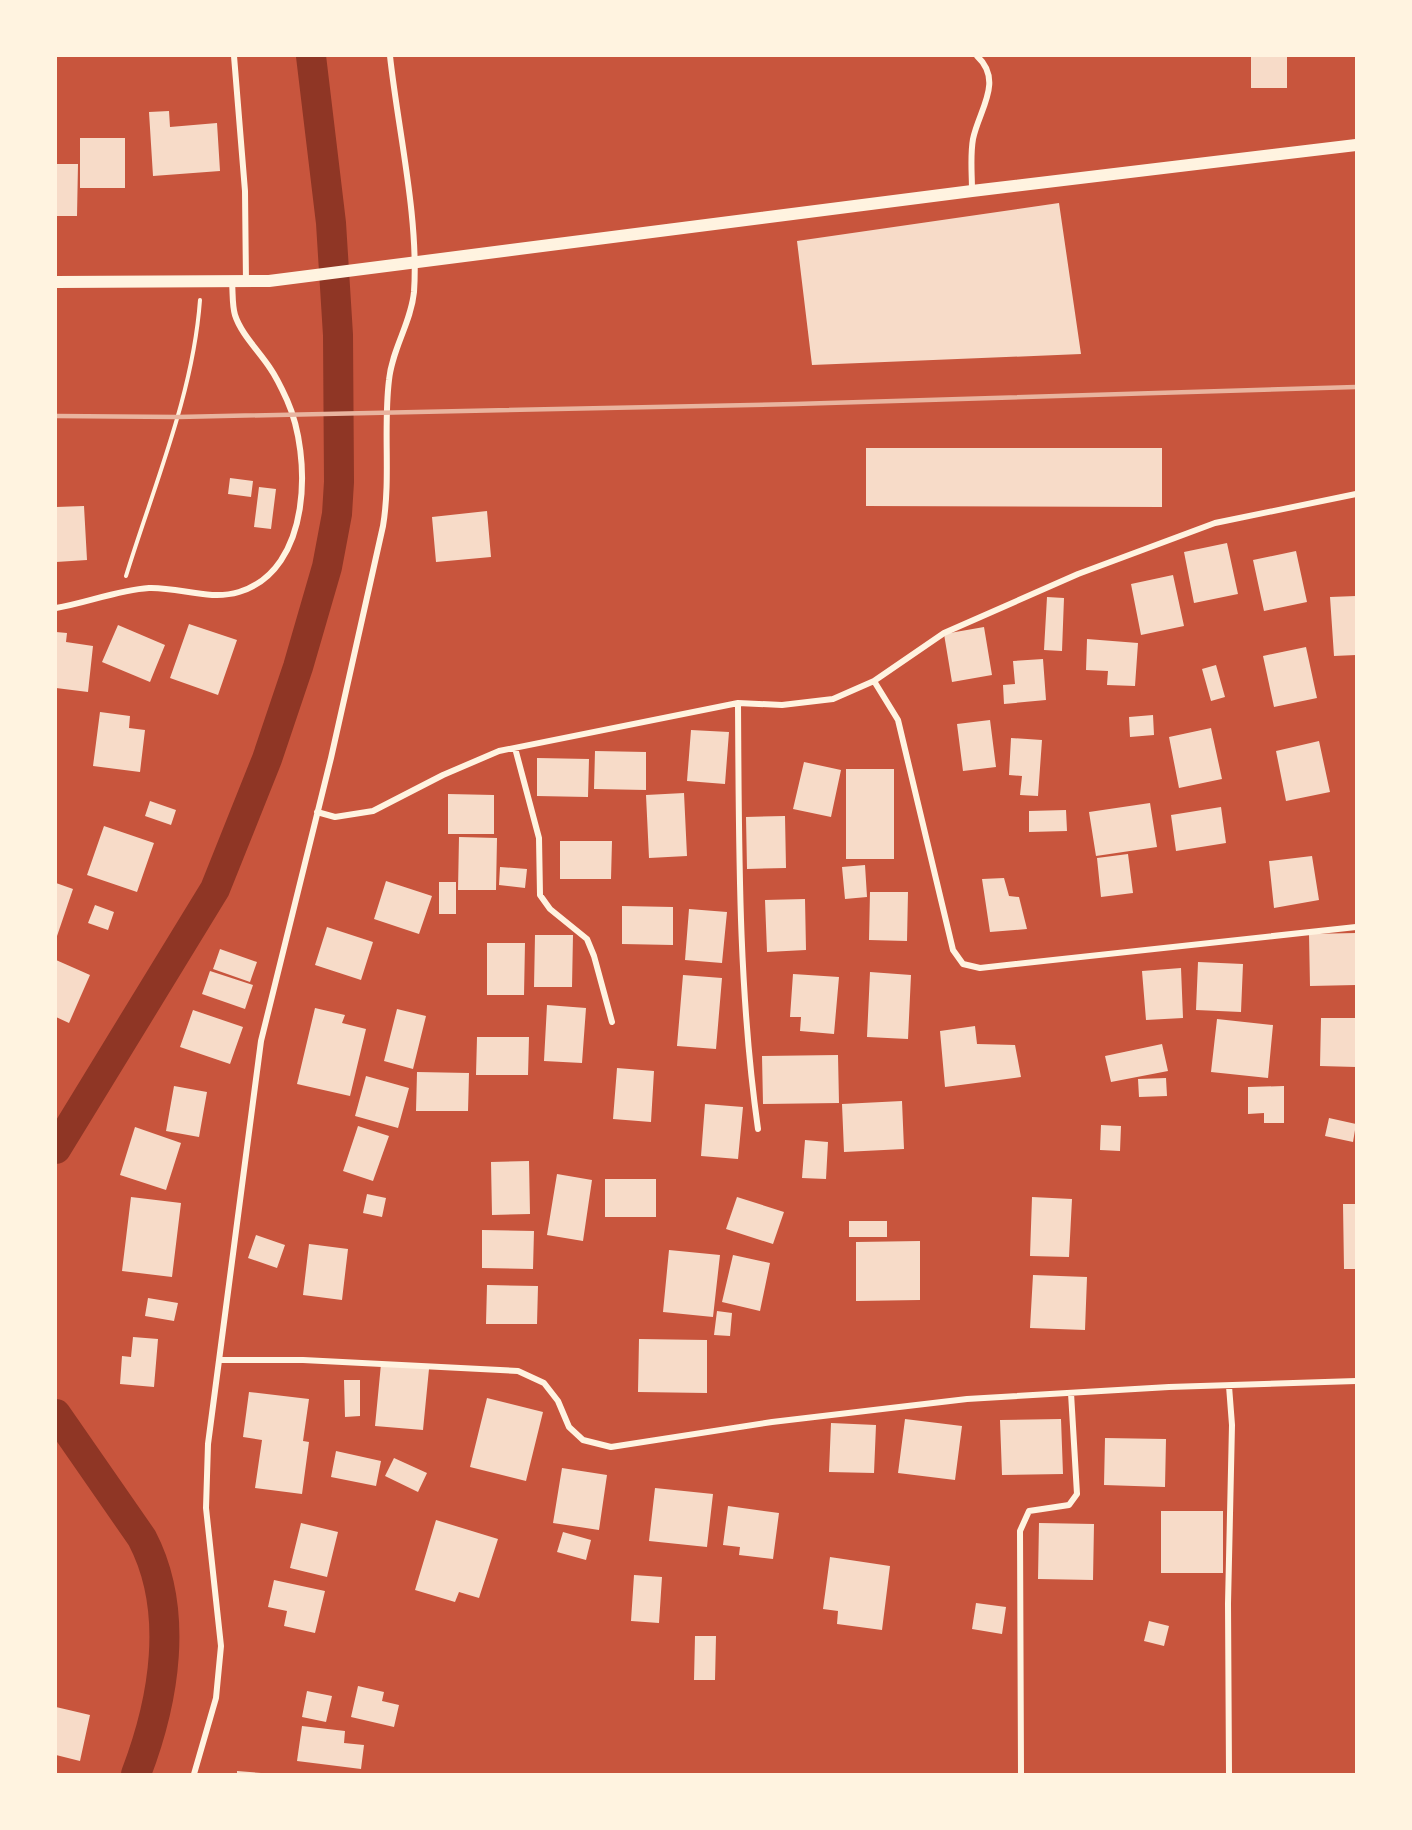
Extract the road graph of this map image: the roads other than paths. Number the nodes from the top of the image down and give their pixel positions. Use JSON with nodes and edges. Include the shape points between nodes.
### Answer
{"nodes":[{"id":1,"x":234,"y":56,"type":"edge"},
{"id":2,"x":390,"y":56,"type":"edge"},
{"id":3,"x":977,"y":56,"type":"edge"},
{"id":4,"x":1356,"y":145,"type":"edge"},
{"id":5,"x":972,"y":191,"type":"junction"},
{"id":6,"x":415,"y":264,"type":"junction"},
{"id":7,"x":56,"y":282,"type":"edge"},
{"id":8,"x":232,"y":283,"type":"junction"},
{"id":9,"x":246,"y":283,"type":"junction"},
{"id":10,"x":1356,"y":494,"type":"edge"},
{"id":11,"x":56,"y":608,"type":"edge"},
{"id":12,"x":874,"y":681,"type":"junction"},
{"id":13,"x":738,"y":703,"type":"junction"},
{"id":14,"x":515,"y":748,"type":"junction"},
{"id":15,"x":317,"y":812,"type":"junction"},
{"id":16,"x":1356,"y":927,"type":"edge"},
{"id":17,"x":612,"y":1022,"type":"dead end"},
{"id":18,"x":758,"y":1129,"type":"dead end"},
{"id":19,"x":220,"y":1360,"type":"junction"},
{"id":20,"x":1356,"y":1381,"type":"edge"},
{"id":21,"x":1229,"y":1386,"type":"junction"},
{"id":22,"x":1071,"y":1393,"type":"junction"},
{"id":23,"x":194,"y":1774,"type":"edge"},
{"id":24,"x":1021,"y":1774,"type":"edge"},
{"id":25,"x":1229,"y":1774,"type":"edge"}],
"edges":[{"from":1,"to":9,"type":"street","via":[[245,191]]},
{"from":2,"to":6,"type":"street"},
{"from":3,"to":5,"type":"street","via":[[984,62],[991,86],[974,134]]},
{"from":4,"to":5,"type":"main road"},
{"from":5,"to":6,"type":"main road"},
{"from":6,"to":9,"type":"main road"},
{"from":6,"to":15,"type":"street","via":[[412,304],[391,366],[388,488],[383,526]]},
{"from":7,"to":8,"type":"main road"},
{"from":8,"to":9,"type":"main road"},
{"from":8,"to":11,"type":"street","via":[[238,322],[276,377],[297,427],[304,480],[293,531],[279,561],[259,582],[239,592],[216,596],[157,589],[127,591]]},
{"from":10,"to":12,"type":"street","via":[[1215,523],[1078,573],[944,633]]},
{"from":12,"to":13,"type":"street","via":[[833,699],[782,705]]},
{"from":12,"to":16,"type":"street","via":[[898,720],[953,950],[963,964],[980,968]]},
{"from":13,"to":14,"type":"street"},
{"from":13,"to":18,"type":"street","via":[[748,1057]]},
{"from":14,"to":15,"type":"street","via":[[442,775],[373,811],[335,817]]},
{"from":14,"to":17,"type":"street","via":[[539,838],[540,895],[550,909],[587,939]]},
{"from":15,"to":19,"type":"street","via":[[261,1041]]},
{"from":19,"to":22,"type":"street","via":[[303,1360],[518,1371],[544,1383],[558,1401],[569,1427],[583,1440],[610,1447],[772,1422],[955,1401]]},
{"from":19,"to":23,"type":"street","via":[[206,1508],[220,1618],[220,1674]]},
{"from":20,"to":21,"type":"street"},
{"from":21,"to":22,"type":"street"},
{"from":21,"to":25,"type":"street"},
{"from":22,"to":24,"type":"street","via":[[1077,1494],[1069,1505],[1029,1511],[1020,1531]]}]}
